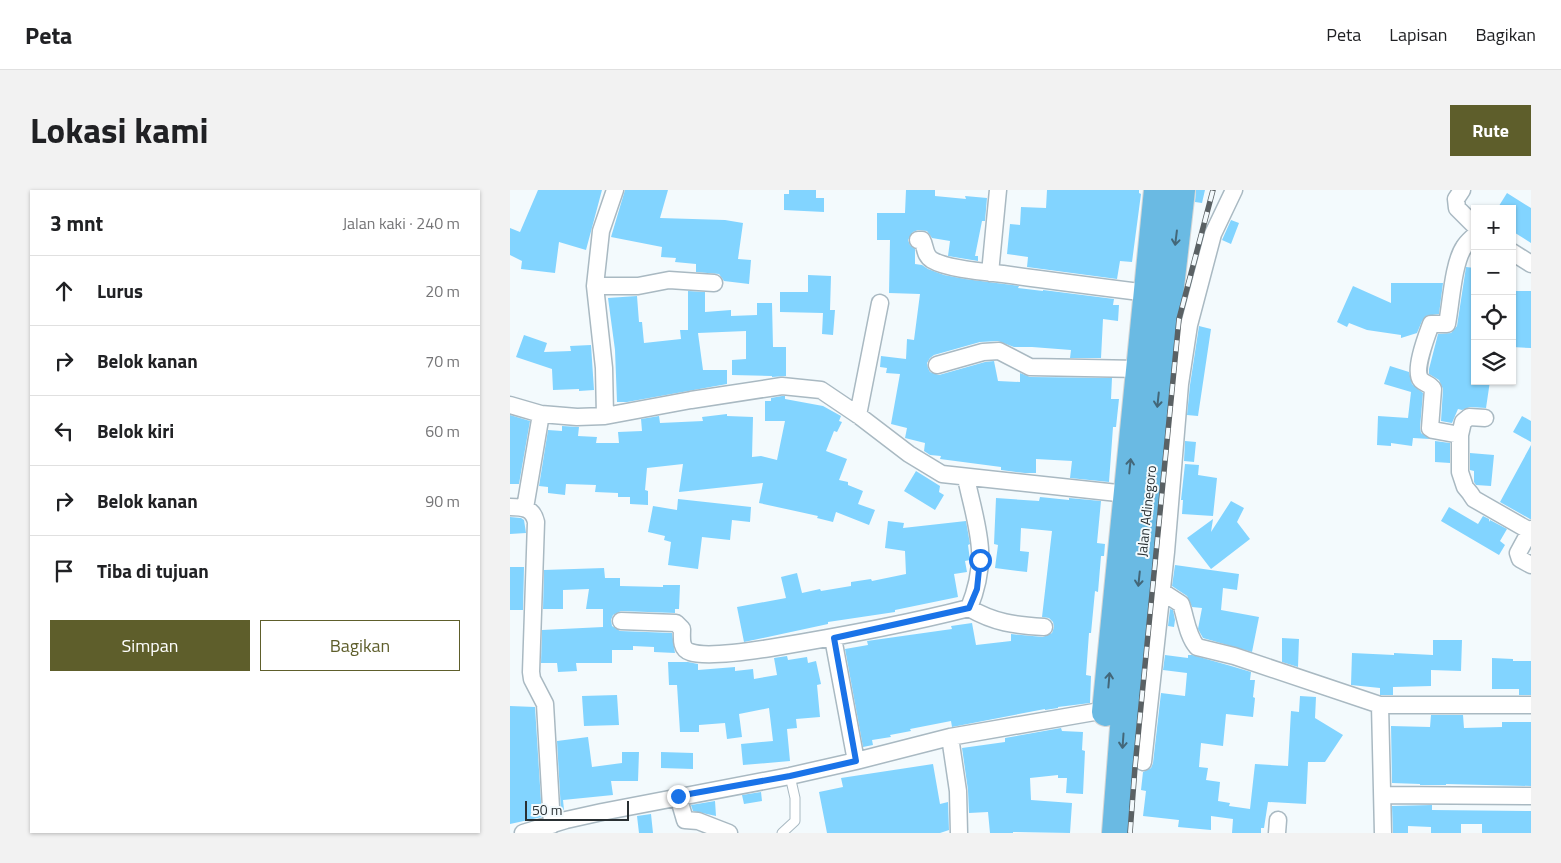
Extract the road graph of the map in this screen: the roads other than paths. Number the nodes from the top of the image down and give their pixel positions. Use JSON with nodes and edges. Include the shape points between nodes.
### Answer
{"nodes":[{"id":1,"x":615,"y":190,"type":"edge"},
{"id":2,"x":998,"y":190,"type":"edge"},
{"id":3,"x":1158,"y":190,"type":"edge"},
{"id":4,"x":1181,"y":190,"type":"edge"},
{"id":5,"x":1234,"y":190,"type":"edge"},
{"id":6,"x":1462,"y":190,"type":"edge"},
{"id":7,"x":1471,"y":222,"type":"edge"},
{"id":8,"x":1471,"y":239,"type":"edge"},
{"id":9,"x":918,"y":240,"type":"dead end"},
{"id":10,"x":1516,"y":255,"type":"edge"},
{"id":11,"x":1531,"y":264,"type":"edge"},
{"id":12,"x":990,"y":273,"type":"junction"},
{"id":13,"x":714,"y":283,"type":"dead end"},
{"id":14,"x":596,"y":286,"type":"junction"},
{"id":15,"x":1148,"y":293,"type":"junction"},
{"id":16,"x":880,"y":303,"type":"dead end"},
{"id":17,"x":937,"y":365,"type":"dead end"},
{"id":18,"x":1140,"y":369,"type":"junction"},
{"id":19,"x":510,"y":405,"type":"edge"},
{"id":20,"x":541,"y":414,"type":"junction"},
{"id":21,"x":858,"y":414,"type":"junction"},
{"id":22,"x":605,"y":416,"type":"junction"},
{"id":23,"x":1485,"y":418,"type":"dead end"},
{"id":24,"x":1460,"y":435,"type":"junction"},
{"id":25,"x":966,"y":478,"type":"junction"},
{"id":26,"x":1127,"y":494,"type":"junction"},
{"id":27,"x":517,"y":507,"type":"edge"},
{"id":28,"x":1530,"y":530,"type":"edge"},
{"id":29,"x":1154,"y":551,"type":"junction"},
{"id":30,"x":1531,"y":565,"type":"edge"},
{"id":31,"x":1161,"y":592,"type":"junction"},
{"id":32,"x":969,"y":608,"type":"junction"},
{"id":33,"x":621,"y":621,"type":"dead end"},
{"id":34,"x":1044,"y":627,"type":"dead end"},
{"id":35,"x":834,"y":638,"type":"junction"},
{"id":36,"x":1380,"y":705,"type":"junction"},
{"id":37,"x":1531,"y":705,"type":"edge"},
{"id":38,"x":1106,"y":710,"type":"junction"},
{"id":39,"x":950,"y":737,"type":"junction"},
{"id":40,"x":856,"y":761,"type":"junction"},
{"id":41,"x":1143,"y":762,"type":"dead end"},
{"id":42,"x":790,"y":776,"type":"junction"},
{"id":43,"x":1383,"y":795,"type":"junction"},
{"id":44,"x":678,"y":796,"type":"junction"},
{"id":45,"x":1531,"y":796,"type":"edge"},
{"id":46,"x":552,"y":825,"type":"junction"},
{"id":47,"x":523,"y":833,"type":"edge"},
{"id":48,"x":729,"y":833,"type":"edge"},
{"id":49,"x":782,"y":833,"type":"edge"},
{"id":50,"x":959,"y":833,"type":"edge"},
{"id":51,"x":1097,"y":833,"type":"edge"},
{"id":52,"x":1116,"y":833,"type":"edge"},
{"id":53,"x":1383,"y":833,"type":"edge"}],
"edges":[{"from":1,"to":14,"type":"street","via":[[601,231]]},
{"from":2,"to":12,"type":"street"},
{"from":3,"to":15,"type":"highway","name":"Jalan Adinegoro"},
{"from":4,"to":29,"type":"highway","name":"Jalan Adinegoro","one_way":true,"via":[[1166,313]]},
{"from":5,"to":29,"type":"street","via":[[1213,234],[1189,325]]},
{"from":6,"to":7,"type":"street","via":[[1456,199],[1457,208]]},
{"from":8,"to":24,"type":"street","via":[[1461,252],[1447,324],[1431,324],[1418,372],[1421,380],[1434,390],[1430,428]]},
{"from":9,"to":12,"type":"street","via":[[924,243],[930,259]]},
{"from":10,"to":11,"type":"street"},
{"from":12,"to":15,"type":"street"},
{"from":13,"to":14,"type":"street","via":[[669,280],[638,286]]},
{"from":14,"to":22,"type":"street"},
{"from":15,"to":18,"type":"highway","name":"Jalan Adinegoro"},
{"from":16,"to":21,"type":"street"},
{"from":17,"to":18,"type":"street","via":[[983,352],[999,352],[1030,366]]},
{"from":26,"to":18,"type":"highway","name":"Jalan Adinegoro","one_way":true},
{"from":19,"to":20,"type":"street"},
{"from":20,"to":22,"type":"street"},
{"from":20,"to":27,"type":"street"},
{"from":21,"to":22,"type":"street","via":[[821,390],[782,386]]},
{"from":21,"to":25,"type":"street","via":[[909,454],[942,474]]},
{"from":23,"to":24,"type":"street","via":[[1467,418]]},
{"from":24,"to":28,"type":"street","via":[[1460,472],[1472,498]]},
{"from":25,"to":26,"type":"street"},
{"from":25,"to":32,"type":"street","via":[[980,542],[977,589]]},
{"from":38,"to":26,"type":"highway","name":"Jalan Adinegoro","one_way":true},
{"from":27,"to":46,"type":"street","via":[[532,512],[536,522],[531,672],[545,704]]},
{"from":28,"to":30,"type":"street","via":[[1518,553],[1520,559]]},
{"from":29,"to":31,"type":"street"},
{"from":29,"to":52,"type":"highway","name":"Jalan Adinegoro","one_way":true,"via":[[1125,715]]},
{"from":31,"to":36,"type":"street","via":[[1182,604],[1189,634],[1197,646]]},
{"from":31,"to":41,"type":"street"},
{"from":32,"to":34,"type":"street","via":[[994,621]]},
{"from":32,"to":35,"type":"street"},
{"from":33,"to":35,"type":"street","via":[[676,623],[682,629],[686,650],[700,654],[744,652]]},
{"from":35,"to":40,"type":"street"},
{"from":36,"to":37,"type":"street"},
{"from":36,"to":43,"type":"street"},
{"from":38,"to":39,"type":"street"},
{"from":38,"to":51,"type":"highway","name":"Jalan Adinegoro"},
{"from":39,"to":40,"type":"street"},
{"from":39,"to":50,"type":"street","via":[[958,791]]},
{"from":40,"to":42,"type":"street"},
{"from":42,"to":44,"type":"street"},
{"from":42,"to":49,"type":"lane","via":[[795,798],[795,821]]},
{"from":43,"to":45,"type":"street"},
{"from":43,"to":53,"type":"street"},
{"from":44,"to":46,"type":"street"},
{"from":44,"to":48,"type":"street","via":[[685,820],[698,821]]},
{"from":46,"to":47,"type":"street"}]}
